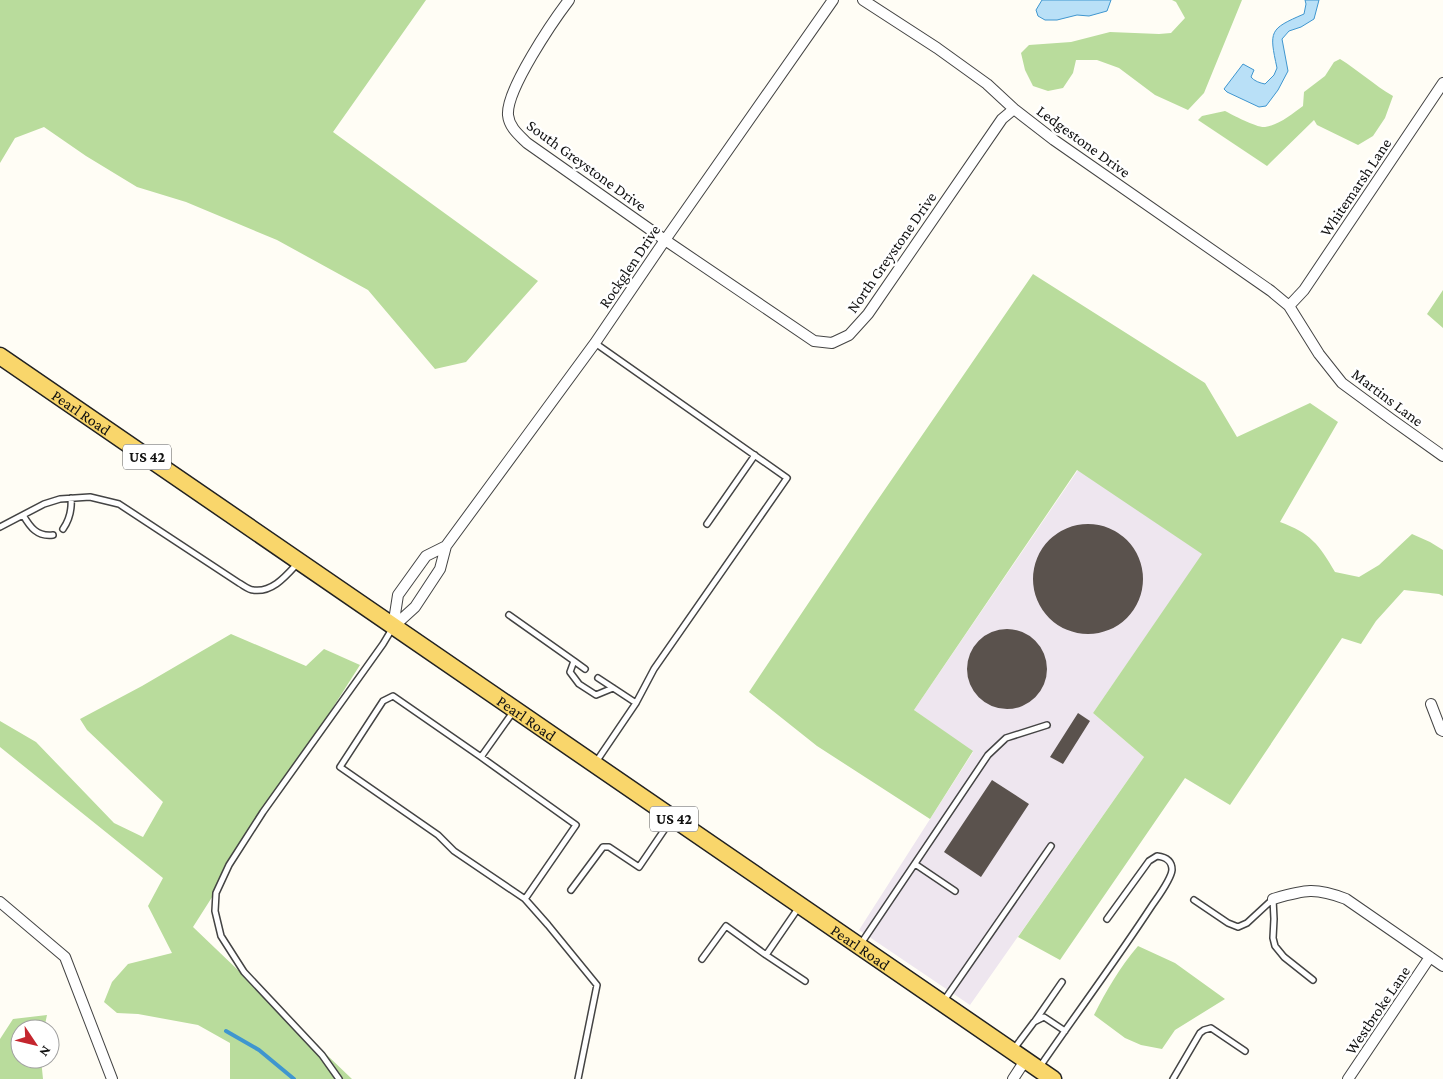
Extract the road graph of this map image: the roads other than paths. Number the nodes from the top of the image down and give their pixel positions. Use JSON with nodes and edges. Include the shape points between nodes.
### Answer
{"nodes":[{"id":1,"x":569,"y":0,"type":"edge"},
{"id":2,"x":832,"y":0,"type":"edge"},
{"id":3,"x":862,"y":0,"type":"edge"},
{"id":4,"x":1443,"y":82,"type":"edge"},
{"id":5,"x":1014,"y":109,"type":"junction"},
{"id":6,"x":665,"y":240,"type":"junction"},
{"id":7,"x":1289,"y":306,"type":"junction"},
{"id":8,"x":595,"y":343,"type":"junction"},
{"id":9,"x":0,"y":356,"type":"edge"},
{"id":10,"x":755,"y":455,"type":"junction"},
{"id":11,"x":1443,"y":456,"type":"edge"},
{"id":12,"x":71,"y":498,"type":"junction"},
{"id":13,"x":23,"y":515,"type":"junction"},
{"id":14,"x":707,"y":524,"type":"dead end"},
{"id":15,"x":0,"y":526,"type":"edge"},
{"id":16,"x":63,"y":529,"type":"dead end"},
{"id":17,"x":53,"y":535,"type":"dead end"},
{"id":18,"x":446,"y":546,"type":"junction"},
{"id":19,"x":299,"y":562,"type":"junction"},
{"id":20,"x":509,"y":614,"type":"dead end"},
{"id":21,"x":394,"y":627,"type":"junction"},
{"id":22,"x":574,"y":661,"type":"junction"},
{"id":23,"x":585,"y":669,"type":"dead end"},
{"id":24,"x":598,"y":678,"type":"dead end"},
{"id":25,"x":613,"y":688,"type":"junction"},
{"id":26,"x":636,"y":703,"type":"junction"},
{"id":27,"x":1431,"y":704,"type":"dead end"},
{"id":28,"x":515,"y":710,"type":"junction"},
{"id":29,"x":1047,"y":725,"type":"dead end"},
{"id":30,"x":1443,"y":731,"type":"edge"},
{"id":31,"x":481,"y":758,"type":"junction"},
{"id":32,"x":595,"y":764,"type":"junction"},
{"id":33,"x":673,"y":818,"type":"junction"},
{"id":34,"x":1051,"y":846,"type":"dead end"},
{"id":35,"x":915,"y":864,"type":"junction"},
{"id":36,"x":571,"y":890,"type":"dead end"},
{"id":37,"x":955,"y":891,"type":"dead end"},
{"id":38,"x":525,"y":899,"type":"junction"},
{"id":39,"x":1273,"y":899,"type":"junction"},
{"id":40,"x":1194,"y":900,"type":"dead end"},
{"id":41,"x":0,"y":903,"type":"edge"},
{"id":42,"x":800,"y":905,"type":"junction"},
{"id":43,"x":1107,"y":919,"type":"dead end"},
{"id":44,"x":860,"y":946,"type":"junction"},
{"id":45,"x":766,"y":955,"type":"junction"},
{"id":46,"x":1430,"y":957,"type":"junction"},
{"id":47,"x":702,"y":960,"type":"dead end"},
{"id":48,"x":1443,"y":966,"type":"edge"},
{"id":49,"x":1313,"y":980,"type":"dead end"},
{"id":50,"x":805,"y":981,"type":"dead end"},
{"id":51,"x":1062,"y":982,"type":"dead end"},
{"id":52,"x":943,"y":1002,"type":"junction"},
{"id":53,"x":1034,"y":1022,"type":"junction"},
{"id":54,"x":1065,"y":1031,"type":"junction"},
{"id":55,"x":1245,"y":1051,"type":"dead end"},
{"id":56,"x":1026,"y":1059,"type":"junction"},
{"id":57,"x":112,"y":1079,"type":"edge"},
{"id":58,"x":339,"y":1079,"type":"edge"},
{"id":59,"x":578,"y":1079,"type":"edge"},
{"id":60,"x":1013,"y":1079,"type":"edge"},
{"id":61,"x":1053,"y":1079,"type":"edge"},
{"id":62,"x":1173,"y":1079,"type":"edge"},
{"id":63,"x":1348,"y":1079,"type":"edge"}],
"edges":[{"from":1,"to":6,"type":"street","name":"South Greystone Drive","via":[[553,20],[510,98],[508,115],[513,128],[527,143]]},
{"from":2,"to":6,"type":"street","name":"Rockglen Drive"},
{"from":3,"to":5,"type":"street","name":"Ledgestone Drive","via":[[958,63]]},
{"from":4,"to":7,"type":"street","name":"Whitemarsh Lane","via":[[1304,290]]},
{"from":5,"to":6,"type":"street","name":"North Greystone Drive","via":[[1001,121],[868,314],[849,335],[832,343],[814,341]]},
{"from":5,"to":7,"type":"street","name":"Ledgestone Drive"},
{"from":6,"to":8,"type":"street","name":"Rockglen Drive"},
{"from":7,"to":11,"type":"street","name":"Martins Lane","via":[[1319,354],[1342,383]]},
{"from":8,"to":10,"type":"lane"},
{"from":8,"to":18,"type":"street","name":"Rockglen Drive"},
{"from":9,"to":19,"type":"main road","name":"Pearl Road","number":"US 42"},
{"from":10,"to":14,"type":"lane"},
{"from":10,"to":26,"type":"lane","via":[[787,478],[654,669]]},
{"from":12,"to":13,"type":"lane","via":[[44,504]]},
{"from":12,"to":16,"type":"lane","via":[[70,518]]},
{"from":12,"to":19,"type":"lane","via":[[90,497],[119,504],[252,590],[266,589],[282,580]]},
{"from":13,"to":15,"type":"lane"},
{"from":13,"to":17,"type":"lane","via":[[36,532]]},
{"from":18,"to":21,"type":"street","name":"Rockglen Drive","via":[[440,569],[415,607]]},
{"from":18,"to":21,"type":"street","name":"Rockglen Drive","via":[[426,556],[398,595]]},
{"from":19,"to":21,"type":"main road","name":"Pearl Road","number":"US 42"},
{"from":20,"to":22,"type":"lane"},
{"from":21,"to":28,"type":"main road","name":"Pearl Road","number":"US 42"},
{"from":21,"to":58,"type":"lane","via":[[263,812],[229,865],[216,893],[215,911],[221,936],[244,972],[322,1055]]},
{"from":22,"to":23,"type":"lane"},
{"from":22,"to":25,"type":"lane","via":[[570,672],[579,684],[596,695]]},
{"from":24,"to":25,"type":"lane"},
{"from":25,"to":26,"type":"lane"},
{"from":26,"to":32,"type":"lane"},
{"from":27,"to":30,"type":"street"},
{"from":28,"to":31,"type":"lane"},
{"from":28,"to":32,"type":"main road","name":"Pearl Road","number":"US 42"},
{"from":29,"to":35,"type":"lane","via":[[1006,738],[988,755]]},
{"from":31,"to":38,"type":"lane","via":[[576,825]]},
{"from":31,"to":38,"type":"lane","via":[[393,696],[383,701],[340,767]]},
{"from":32,"to":33,"type":"main road","name":"Pearl Road","number":"US 42"},
{"from":33,"to":36,"type":"lane","via":[[639,867],[609,847],[603,847]]},
{"from":33,"to":42,"type":"main road","name":"Pearl Road","number":"US 42"},
{"from":34,"to":52,"type":"lane"},
{"from":35,"to":37,"type":"lane"},
{"from":35,"to":44,"type":"lane"},
{"from":38,"to":59,"type":"lane","via":[[597,985]]},
{"from":39,"to":40,"type":"lane","via":[[1238,927],[1228,924]]},
{"from":39,"to":46,"type":"street","via":[[1311,890],[1346,899]]},
{"from":39,"to":49,"type":"lane","via":[[1275,946]]},
{"from":41,"to":57,"type":"street","via":[[66,957]]},
{"from":42,"to":44,"type":"main road","name":"Pearl Road","number":"US 42"},
{"from":42,"to":45,"type":"lane"},
{"from":43,"to":54,"type":"lane","via":[[1149,861],[1157,856],[1170,862],[1172,871],[1166,883]]},
{"from":44,"to":52,"type":"main road","name":"Pearl Road","number":"US 42"},
{"from":45,"to":47,"type":"lane","via":[[726,926]]},
{"from":45,"to":50,"type":"lane"},
{"from":46,"to":48,"type":"street"},
{"from":46,"to":63,"type":"street","name":"Westbroke Lane"},
{"from":51,"to":53,"type":"lane"},
{"from":52,"to":56,"type":"main road","name":"Pearl Road","number":"US 42"},
{"from":53,"to":54,"type":"lane","via":[[1044,1017]]},
{"from":53,"to":56,"type":"lane"},
{"from":54,"to":56,"type":"lane"},
{"from":55,"to":62,"type":"lane","via":[[1207,1028],[1200,1033]]},
{"from":56,"to":60,"type":"street"},
{"from":56,"to":61,"type":"main road","name":"Pearl Road","number":"US 42"}]}
